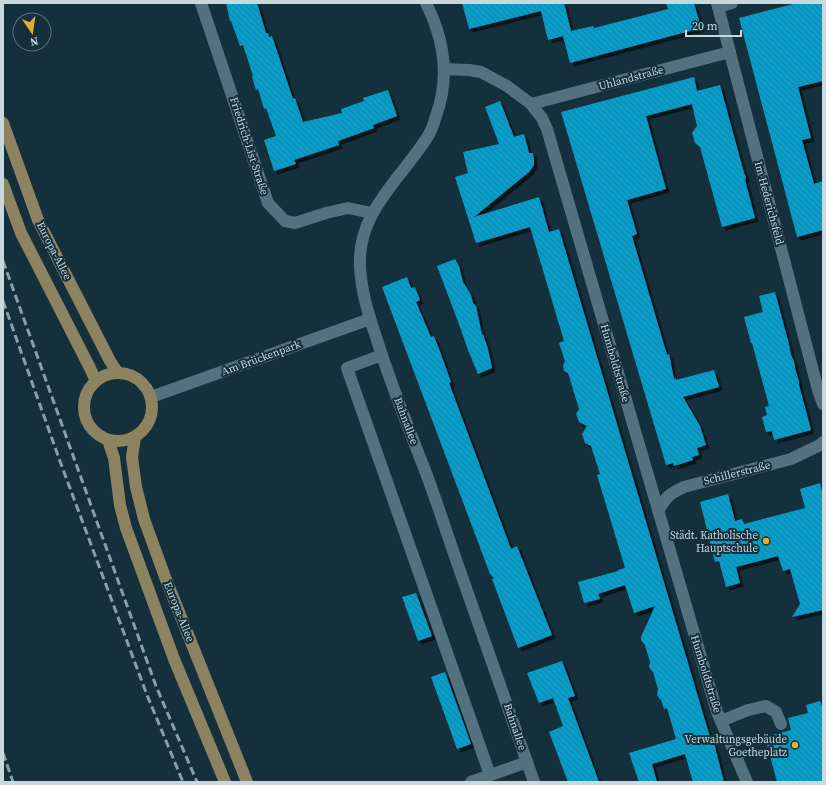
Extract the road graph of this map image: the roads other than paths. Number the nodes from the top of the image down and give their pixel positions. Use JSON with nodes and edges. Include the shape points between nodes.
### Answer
{"nodes":[{"id":1,"x":201,"y":3,"type":"edge"},
{"id":2,"x":426,"y":3,"type":"edge"},
{"id":3,"x":732,"y":3,"type":"edge"},
{"id":4,"x":718,"y":5,"type":"edge"},
{"id":5,"x":730,"y":52,"type":"junction"},
{"id":6,"x":444,"y":69,"type":"junction"},
{"id":7,"x":531,"y":104,"type":"junction"},
{"id":8,"x":3,"y":123,"type":"edge"},
{"id":9,"x":3,"y":184,"type":"edge"},
{"id":10,"x":372,"y":213,"type":"junction"},
{"id":11,"x":370,"y":319,"type":"junction"},
{"id":12,"x":382,"y":355,"type":"junction"},
{"id":13,"x":118,"y":373,"type":"junction"},
{"id":14,"x":96,"y":382,"type":"junction"},
{"id":15,"x":151,"y":397,"type":"junction"},
{"id":16,"x":823,"y":404,"type":"edge"},
{"id":17,"x":135,"y":437,"type":"junction"},
{"id":18,"x":108,"y":440,"type":"junction"},
{"id":19,"x":823,"y":442,"type":"edge"},
{"id":20,"x":658,"y":511,"type":"junction"},
{"id":21,"x":721,"y":721,"type":"junction"},
{"id":22,"x":781,"y":724,"type":"dead end"},
{"id":23,"x":527,"y":762,"type":"junction"},
{"id":24,"x":490,"y":775,"type":"junction"},
{"id":25,"x":225,"y":782,"type":"edge"},
{"id":26,"x":247,"y":782,"type":"edge"},
{"id":27,"x":471,"y":782,"type":"edge"},
{"id":28,"x":534,"y":782,"type":"edge"},
{"id":29,"x":747,"y":782,"type":"edge"}],
"edges":[{"from":1,"to":10,"type":"street","name":"Friedrich-List-Straße","via":[[268,203],[285,221],[295,223],[348,208]]},
{"from":2,"to":6,"type":"street","via":[[440,39]]},
{"from":3,"to":4,"type":"street"},
{"from":4,"to":5,"type":"street","name":"Im Hederichsfeld"},
{"from":5,"to":7,"type":"street","name":"Uhlandstraße"},
{"from":5,"to":16,"type":"street","name":"Im Hederichsfeld"},
{"from":6,"to":7,"type":"street","name":"Humboldtstraße","via":[[481,72],[507,86]]},
{"from":6,"to":10,"type":"street","name":"Bahnallee","via":[[441,102],[430,133]]},
{"from":7,"to":20,"type":"street","name":"Humboldtstraße","via":[[547,129]]},
{"from":8,"to":13,"type":"main road","name":"Europa-Allee","via":[[38,220]]},
{"from":9,"to":14,"type":"main road","name":"Europa-Allee","via":[[21,233]]},
{"from":10,"to":11,"type":"street","name":"Bahnallee","via":[[361,244],[360,263],[362,290]]},
{"from":11,"to":12,"type":"street","name":"Bahnallee"},
{"from":11,"to":15,"type":"street","name":"Am Brückenpark"},
{"from":12,"to":23,"type":"street","name":"Bahnallee"},
{"from":12,"to":24,"type":"street","via":[[347,368]]},
{"from":13,"to":14,"type":"main road","via":[[109,374]]},
{"from":13,"to":15,"type":"main road","via":[[129,374],[139,379]]},
{"from":14,"to":18,"type":"main road","via":[[88,392],[84,411],[92,429]]},
{"from":15,"to":17,"type":"main road","via":[[151,418]]},
{"from":17,"to":18,"type":"main road","via":[[128,440]]},
{"from":17,"to":26,"type":"main road","name":"Europa-Allee","via":[[132,457],[144,519]]},
{"from":18,"to":25,"type":"main road","name":"Europa-Allee","via":[[114,458],[120,505],[126,528],[174,660]]},
{"from":19,"to":20,"type":"street","name":"Schillerstraße","via":[[791,459],[684,487],[666,497]]},
{"from":20,"to":21,"type":"street","name":"Humboldtstraße"},
{"from":21,"to":22,"type":"street","via":[[766,706],[776,712]]},
{"from":21,"to":29,"type":"street","name":"Humboldtstraße"},
{"from":23,"to":24,"type":"street"},
{"from":23,"to":28,"type":"street","name":"Bahnallee"},
{"from":24,"to":27,"type":"street"}]}
